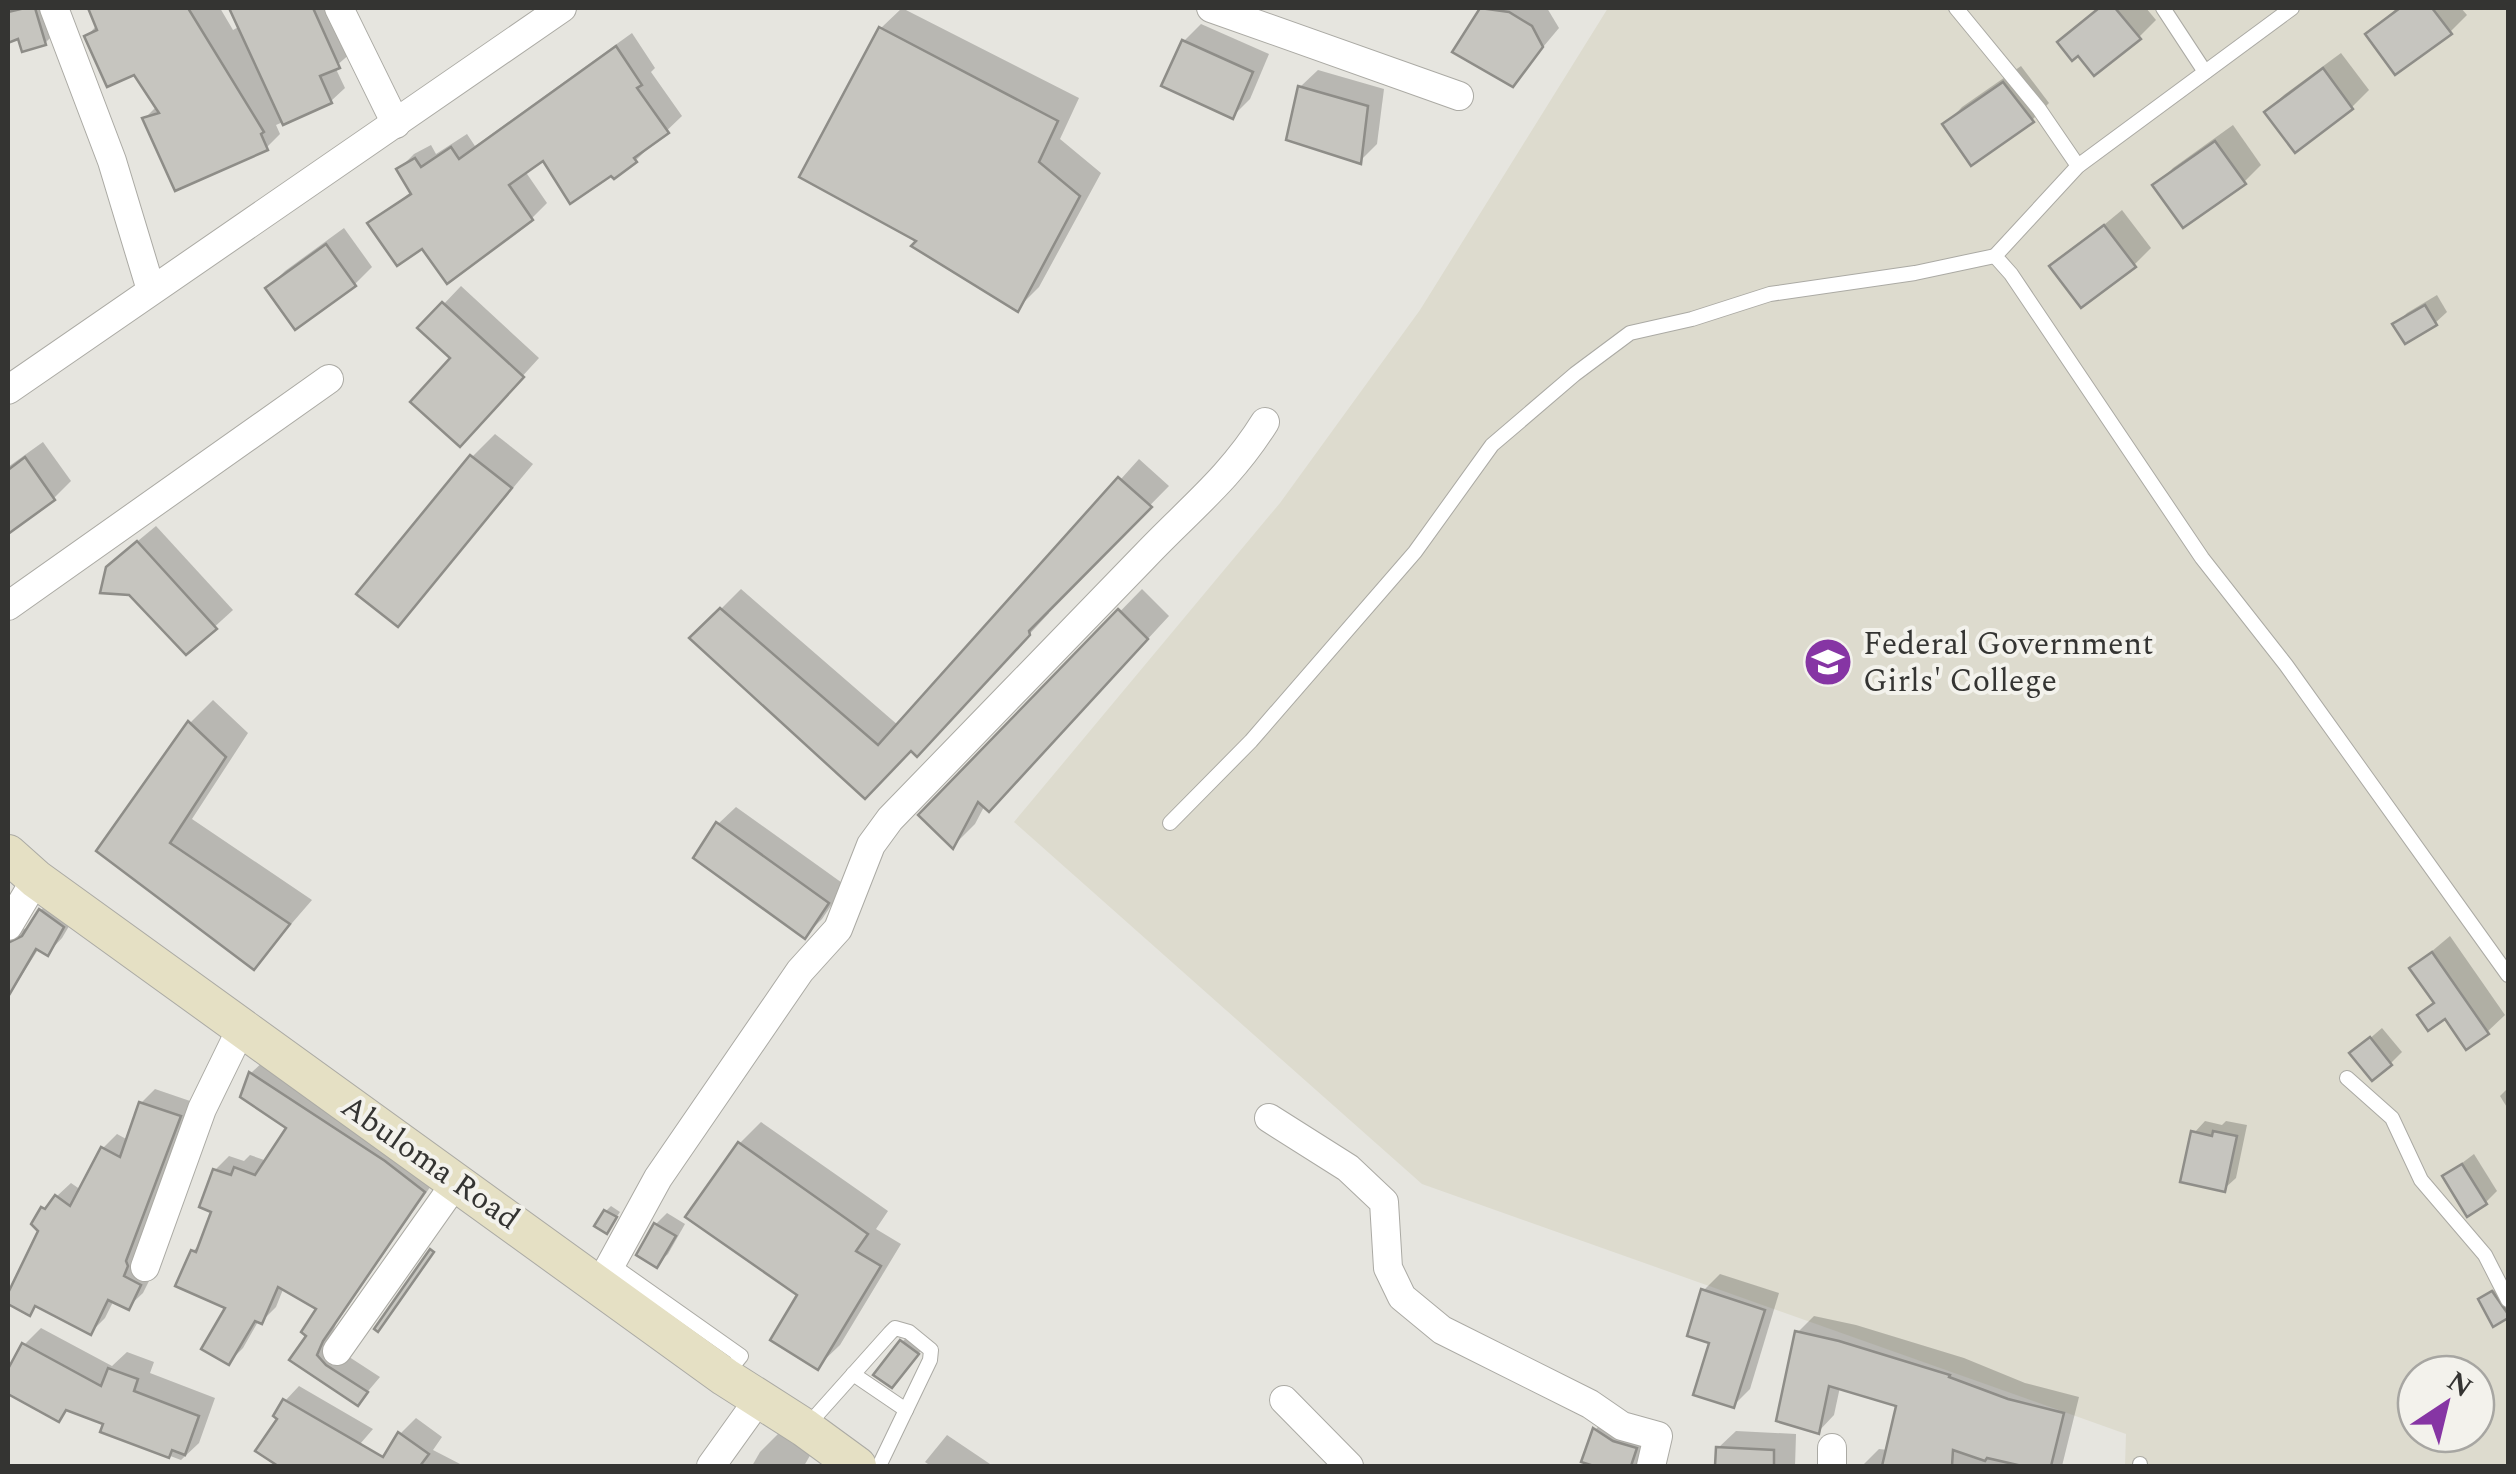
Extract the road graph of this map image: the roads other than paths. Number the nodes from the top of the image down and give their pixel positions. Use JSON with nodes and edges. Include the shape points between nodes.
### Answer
{"nodes":[{"id":1,"x":54,"y":8,"type":"edge"},
{"id":2,"x":339,"y":8,"type":"edge"},
{"id":3,"x":562,"y":8,"type":"edge"},
{"id":4,"x":1211,"y":8,"type":"edge"},
{"id":5,"x":1956,"y":8,"type":"edge"},
{"id":6,"x":2163,"y":8,"type":"edge"},
{"id":7,"x":2292,"y":8,"type":"edge"},
{"id":8,"x":2205,"y":72,"type":"junction"},
{"id":9,"x":1459,"y":96,"type":"dead end"},
{"id":10,"x":396,"y":124,"type":"junction"},
{"id":11,"x":2078,"y":166,"type":"junction"},
{"id":12,"x":1995,"y":256,"type":"junction"},
{"id":13,"x":151,"y":290,"type":"junction"},
{"id":14,"x":329,"y":379,"type":"dead end"},
{"id":15,"x":8,"y":390,"type":"edge"},
{"id":16,"x":1265,"y":422,"type":"dead end"},
{"id":17,"x":8,"y":606,"type":"edge"},
{"id":18,"x":1170,"y":823,"type":"dead end"},
{"id":19,"x":8,"y":854,"type":"edge"},
{"id":20,"x":36,"y":879,"type":"junction"},
{"id":21,"x":8,"y":926,"type":"edge"},
{"id":22,"x":2508,"y":975,"type":"edge"},
{"id":23,"x":241,"y":1029,"type":"junction"},
{"id":24,"x":2347,"y":1078,"type":"dead end"},
{"id":25,"x":1269,"y":1118,"type":"dead end"},
{"id":26,"x":458,"y":1181,"type":"junction"},
{"id":27,"x":145,"y":1267,"type":"dead end"},
{"id":28,"x":607,"y":1276,"type":"junction"},
{"id":29,"x":2508,"y":1300,"type":"edge"},
{"id":30,"x":336,"y":1351,"type":"dead end"},
{"id":31,"x":853,"y":1374,"type":"junction"},
{"id":32,"x":759,"y":1399,"type":"junction"},
{"id":33,"x":1284,"y":1400,"type":"dead end"},
{"id":34,"x":906,"y":1410,"type":"junction"},
{"id":35,"x":805,"y":1428,"type":"junction"},
{"id":36,"x":711,"y":1466,"type":"edge"},
{"id":37,"x":857,"y":1466,"type":"edge"},
{"id":38,"x":879,"y":1466,"type":"edge"},
{"id":39,"x":1349,"y":1466,"type":"edge"},
{"id":40,"x":1651,"y":1466,"type":"edge"}],
"edges":[{"from":1,"to":13,"type":"street","via":[[112,161]]},
{"from":2,"to":10,"type":"street"},
{"from":3,"to":10,"type":"street"},
{"from":4,"to":9,"type":"street"},
{"from":5,"to":11,"type":"lane"},
{"from":6,"to":8,"type":"lane"},
{"from":7,"to":8,"type":"lane"},
{"from":8,"to":11,"type":"lane"},
{"from":10,"to":13,"type":"street"},
{"from":11,"to":12,"type":"lane"},
{"from":12,"to":18,"type":"lane","via":[[1770,294],[1630,333],[1492,445],[1414,552],[1251,741]]},
{"from":12,"to":22,"type":"lane","via":[[2202,558]]},
{"from":13,"to":15,"type":"street"},
{"from":14,"to":17,"type":"street"},
{"from":16,"to":28,"type":"street","via":[[1218,487],[890,819],[871,844],[838,929],[800,972],[658,1178]]},
{"from":19,"to":20,"type":"street","name":"Abuloma Road"},
{"from":20,"to":21,"type":"street"},
{"from":20,"to":23,"type":"street","name":"Abuloma Road"},
{"from":23,"to":26,"type":"street","name":"Abuloma Road"},
{"from":23,"to":27,"type":"street","via":[[202,1109]]},
{"from":24,"to":29,"type":"lane","via":[[2392,1118],[2421,1180],[2485,1255]]},
{"from":25,"to":40,"type":"street","via":[[1348,1168],[1384,1202],[1388,1268],[1402,1297],[1442,1330],[1622,1426],[1658,1436]]},
{"from":26,"to":28,"type":"street","name":"Abuloma Road"},
{"from":26,"to":30,"type":"street"},
{"from":28,"to":32,"type":"street","name":"Abuloma Road"},
{"from":31,"to":34,"type":"lane"},
{"from":31,"to":34,"type":"lane","via":[[895,1328],[909,1332],[931,1355]]},
{"from":31,"to":35,"type":"lane"},
{"from":32,"to":35,"type":"street","name":"Abuloma Road"},
{"from":32,"to":36,"type":"street"},
{"from":33,"to":39,"type":"street"},
{"from":34,"to":38,"type":"lane"},
{"from":35,"to":37,"type":"street","name":"Abuloma Road"}]}
